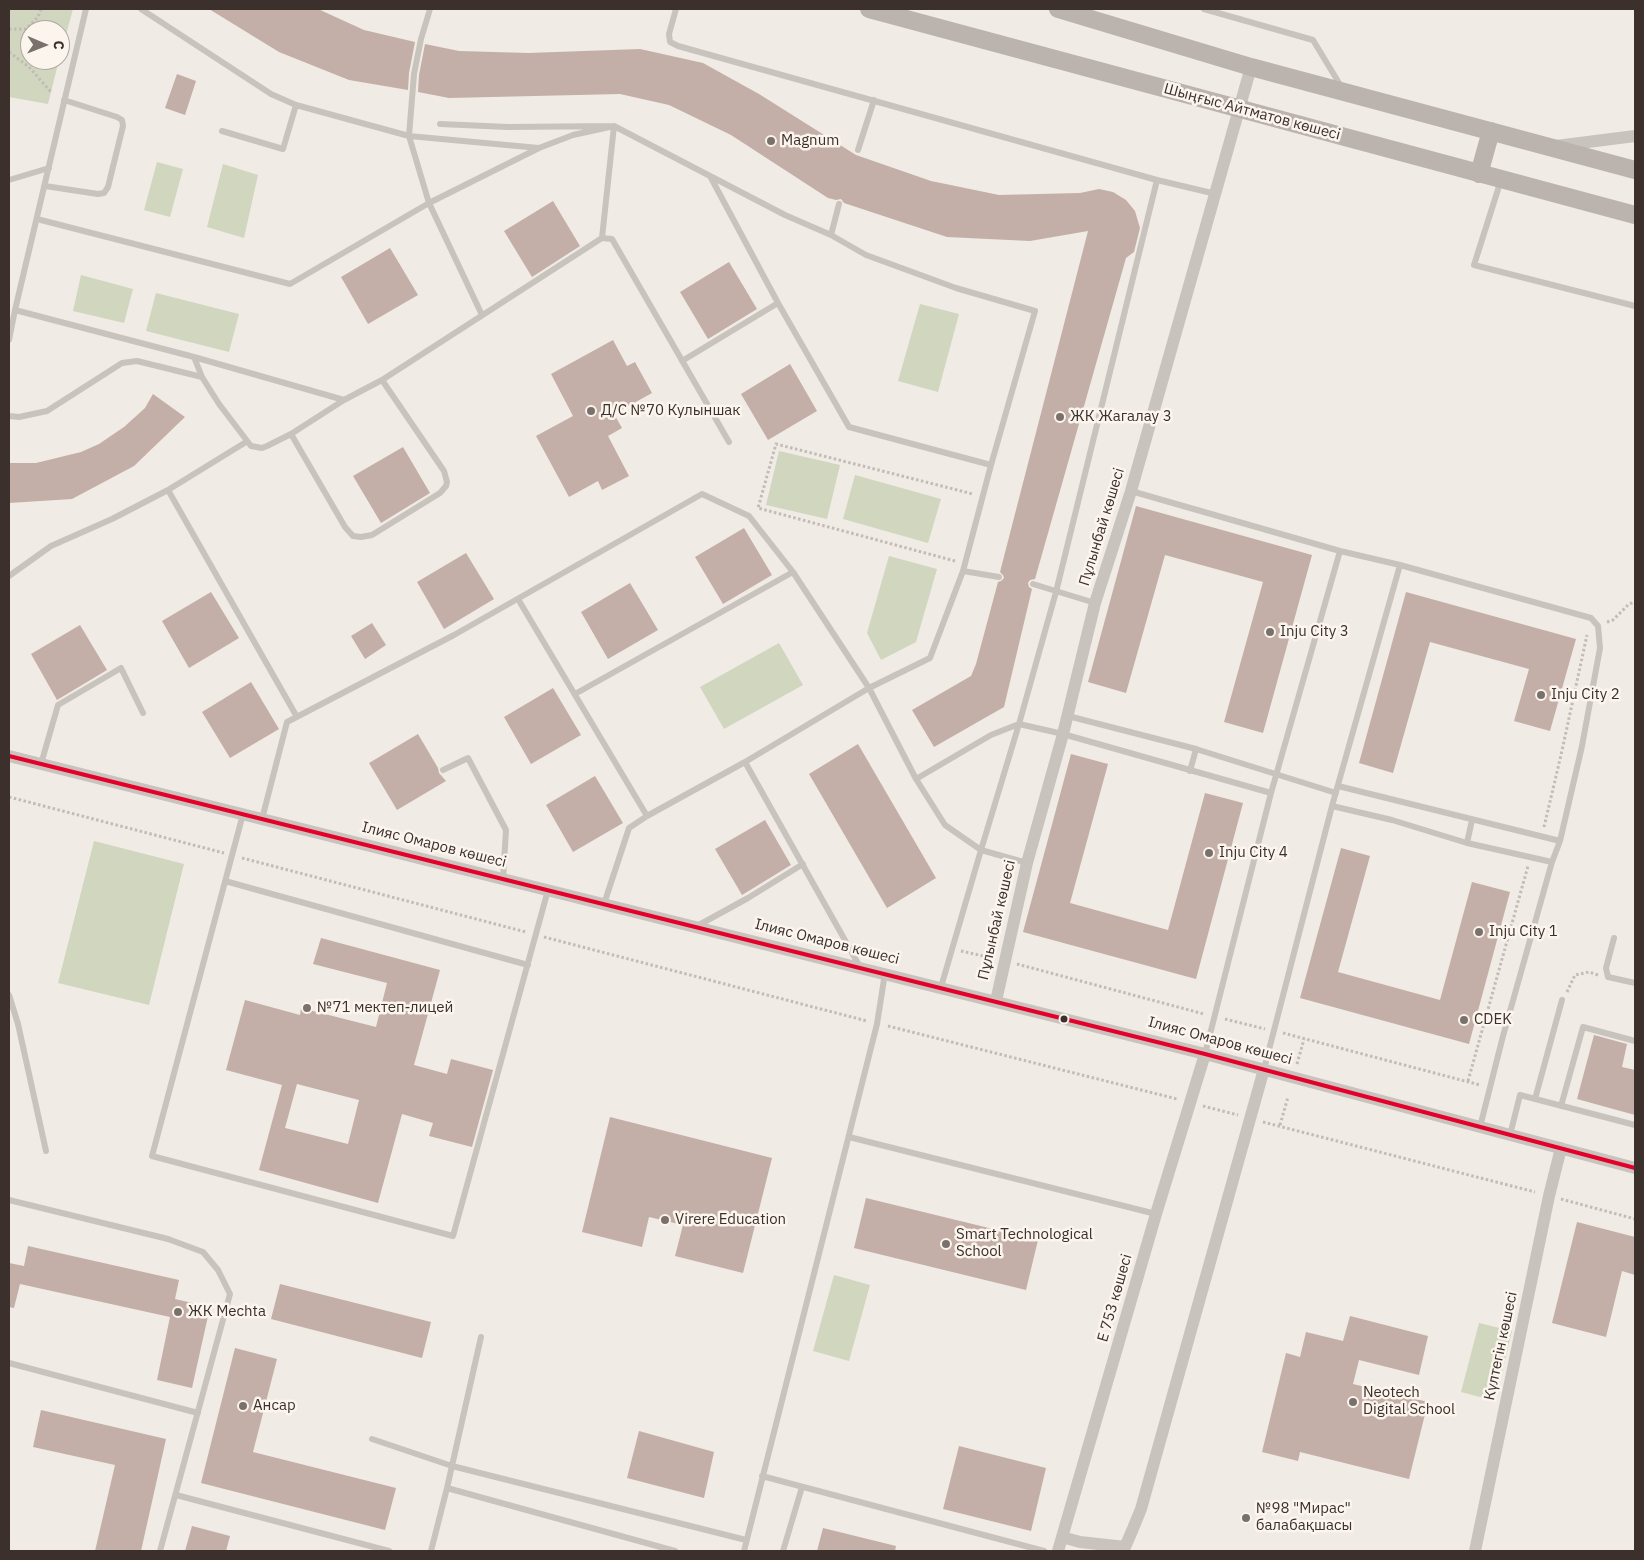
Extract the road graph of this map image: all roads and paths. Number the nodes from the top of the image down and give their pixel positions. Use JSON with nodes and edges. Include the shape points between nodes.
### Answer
{"nodes":[{"id":1,"x":41,"y":9,"type":"edge"},
{"id":2,"x":86,"y":9,"type":"edge"},
{"id":3,"x":141,"y":9,"type":"edge"},
{"id":4,"x":430,"y":9,"type":"edge"},
{"id":5,"x":676,"y":9,"type":"edge"},
{"id":6,"x":869,"y":9,"type":"edge"},
{"id":7,"x":1058,"y":9,"type":"edge"},
{"id":8,"x":1204,"y":9,"type":"edge"},
{"id":9,"x":9,"y":29,"type":"edge"},
{"id":10,"x":9,"y":52,"type":"edge"},
{"id":11,"x":1251,"y":67,"type":"junction"},
{"id":12,"x":1344,"y":91,"type":"junction"},
{"id":13,"x":51,"y":92,"type":"dead end"},
{"id":14,"x":64,"y":100,"type":"junction"},
{"id":15,"x":874,"y":100,"type":"junction"},
{"id":16,"x":296,"y":105,"type":"junction"},
{"id":17,"x":1239,"y":109,"type":"junction"},
{"id":18,"x":440,"y":124,"type":"dead end"},
{"id":19,"x":614,"y":126,"type":"junction"},
{"id":20,"x":222,"y":131,"type":"dead end"},
{"id":21,"x":1491,"y":131,"type":"junction"},
{"id":22,"x":409,"y":136,"type":"junction"},
{"id":23,"x":1635,"y":136,"type":"edge"},
{"id":24,"x":1548,"y":146,"type":"junction"},
{"id":25,"x":538,"y":148,"type":"junction"},
{"id":26,"x":858,"y":150,"type":"dead end"},
{"id":27,"x":50,"y":168,"type":"junction"},
{"id":28,"x":1635,"y":170,"type":"edge"},
{"id":29,"x":1479,"y":174,"type":"junction"},
{"id":30,"x":710,"y":176,"type":"junction"},
{"id":31,"x":9,"y":180,"type":"edge"},
{"id":32,"x":1157,"y":180,"type":"junction"},
{"id":33,"x":1501,"y":180,"type":"junction"},
{"id":34,"x":45,"y":186,"type":"junction"},
{"id":35,"x":1216,"y":194,"type":"junction"},
{"id":36,"x":429,"y":203,"type":"junction"},
{"id":37,"x":838,"y":204,"type":"dead end"},
{"id":38,"x":1635,"y":215,"type":"edge"},
{"id":39,"x":37,"y":219,"type":"junction"},
{"id":40,"x":831,"y":235,"type":"junction"},
{"id":41,"x":602,"y":238,"type":"junction"},
{"id":42,"x":778,"y":303,"type":"junction"},
{"id":43,"x":1635,"y":306,"type":"edge"},
{"id":44,"x":15,"y":310,"type":"junction"},
{"id":45,"x":482,"y":315,"type":"junction"},
{"id":46,"x":9,"y":340,"type":"edge"},
{"id":47,"x":194,"y":357,"type":"junction"},
{"id":48,"x":682,"y":360,"type":"junction"},
{"id":49,"x":202,"y":377,"type":"junction"},
{"id":50,"x":382,"y":380,"type":"junction"},
{"id":51,"x":344,"y":400,"type":"junction"},
{"id":52,"x":9,"y":416,"type":"edge"},
{"id":53,"x":291,"y":434,"type":"junction"},
{"id":54,"x":246,"y":442,"type":"junction"},
{"id":55,"x":729,"y":442,"type":"dead end"},
{"id":56,"x":991,"y":465,"type":"junction"},
{"id":57,"x":168,"y":490,"type":"junction"},
{"id":58,"x":1131,"y":491,"type":"junction"},
{"id":59,"x":983,"y":497,"type":"junction"},
{"id":60,"x":1340,"y":551,"type":"junction"},
{"id":61,"x":1400,"y":565,"type":"junction"},
{"id":62,"x":964,"y":567,"type":"junction"},
{"id":63,"x":793,"y":572,"type":"junction"},
{"id":64,"x":9,"y":576,"type":"edge"},
{"id":65,"x":999,"y":576,"type":"dead end"},
{"id":66,"x":1033,"y":584,"type":"dead end"},
{"id":67,"x":1056,"y":592,"type":"junction"},
{"id":68,"x":518,"y":599,"type":"junction"},
{"id":69,"x":1635,"y":602,"type":"edge"},
{"id":70,"x":1095,"y":604,"type":"junction"},
{"id":71,"x":1598,"y":626,"type":"junction"},
{"id":72,"x":869,"y":688,"type":"junction"},
{"id":73,"x":575,"y":694,"type":"junction"},
{"id":74,"x":143,"y":712,"type":"dead end"},
{"id":75,"x":1068,"y":716,"type":"junction"},
{"id":76,"x":297,"y":717,"type":"junction"},
{"id":77,"x":1019,"y":724,"type":"junction"},
{"id":78,"x":1063,"y":734,"type":"junction"},
{"id":79,"x":1196,"y":749,"type":"junction"},
{"id":80,"x":9,"y":756,"type":"edge"},
{"id":81,"x":745,"y":762,"type":"junction"},
{"id":82,"x":41,"y":764,"type":"junction"},
{"id":83,"x":443,"y":770,"type":"dead end"},
{"id":84,"x":1190,"y":771,"type":"junction"},
{"id":85,"x":1276,"y":774,"type":"junction"},
{"id":86,"x":916,"y":779,"type":"junction"},
{"id":87,"x":1337,"y":790,"type":"junction"},
{"id":88,"x":1271,"y":793,"type":"junction"},
{"id":89,"x":9,"y":797,"type":"edge"},
{"id":90,"x":1332,"y":806,"type":"junction"},
{"id":91,"x":242,"y":814,"type":"junction"},
{"id":92,"x":647,"y":816,"type":"junction"},
{"id":93,"x":262,"y":819,"type":"junction"},
{"id":94,"x":1472,"y":820,"type":"junction"},
{"id":95,"x":1541,"y":837,"type":"junction"},
{"id":96,"x":1560,"y":842,"type":"junction"},
{"id":97,"x":1467,"y":844,"type":"junction"},
{"id":98,"x":982,"y":850,"type":"junction"},
{"id":99,"x":232,"y":855,"type":"junction"},
{"id":100,"x":1531,"y":858,"type":"junction"},
{"id":101,"x":1552,"y":862,"type":"junction"},
{"id":102,"x":1026,"y":863,"type":"junction"},
{"id":103,"x":803,"y":864,"type":"junction"},
{"id":104,"x":503,"y":879,"type":"junction"},
{"id":105,"x":225,"y":881,"type":"junction"},
{"id":106,"x":548,"y":890,"type":"junction"},
{"id":107,"x":604,"y":904,"type":"junction"},
{"id":108,"x":696,"y":927,"type":"junction"},
{"id":109,"x":536,"y":934,"type":"junction"},
{"id":110,"x":1614,"y":938,"type":"dead end"},
{"id":111,"x":528,"y":965,"type":"junction"},
{"id":112,"x":860,"y":967,"type":"junction"},
{"id":113,"x":885,"y":973,"type":"junction"},
{"id":114,"x":1608,"y":977,"type":"junction"},
{"id":115,"x":1635,"y":983,"type":"edge"},
{"id":116,"x":941,"y":987,"type":"junction"},
{"id":117,"x":9,"y":995,"type":"edge"},
{"id":118,"x":1562,"y":1000,"type":"joint"},
{"id":119,"x":996,"y":1001,"type":"junction"},
{"id":120,"x":878,"y":1024,"type":"junction"},
{"id":121,"x":1304,"y":1038,"type":"dead end"},
{"id":122,"x":1635,"y":1041,"type":"edge"},
{"id":123,"x":1205,"y":1054,"type":"junction"},
{"id":124,"x":1296,"y":1066,"type":"dead end"},
{"id":125,"x":1264,"y":1069,"type":"junction"},
{"id":126,"x":1468,"y":1081,"type":"dead end"},
{"id":127,"x":1288,"y":1097,"type":"dead end"},
{"id":128,"x":1535,"y":1098,"type":"junction"},
{"id":129,"x":1190,"y":1102,"type":"junction"},
{"id":130,"x":1561,"y":1106,"type":"junction"},
{"id":131,"x":1251,"y":1119,"type":"junction"},
{"id":132,"x":1635,"y":1125,"type":"edge"},
{"id":133,"x":1280,"y":1126,"type":"junction"},
{"id":134,"x":1480,"y":1127,"type":"junction"},
{"id":135,"x":1510,"y":1135,"type":"junction"},
{"id":136,"x":849,"y":1136,"type":"junction"},
{"id":137,"x":1561,"y":1148,"type":"junction"},
{"id":138,"x":46,"y":1151,"type":"dead end"},
{"id":139,"x":1635,"y":1168,"type":"edge"},
{"id":140,"x":1549,"y":1196,"type":"junction"},
{"id":141,"x":9,"y":1200,"type":"edge"},
{"id":142,"x":1156,"y":1214,"type":"junction"},
{"id":143,"x":1635,"y":1218,"type":"edge"},
{"id":144,"x":481,"y":1337,"type":"dead end"},
{"id":145,"x":9,"y":1363,"type":"edge"},
{"id":146,"x":198,"y":1413,"type":"junction"},
{"id":147,"x":372,"y":1440,"type":"dead end"},
{"id":148,"x":452,"y":1466,"type":"junction"},
{"id":149,"x":762,"y":1476,"type":"junction"},
{"id":150,"x":802,"y":1487,"type":"junction"},
{"id":151,"x":448,"y":1488,"type":"junction"},
{"id":152,"x":176,"y":1495,"type":"junction"},
{"id":153,"x":1062,"y":1537,"type":"junction"},
{"id":154,"x":746,"y":1540,"type":"junction"},
{"id":155,"x":1124,"y":1549,"type":"edge"},
{"id":156,"x":160,"y":1551,"type":"edge"},
{"id":157,"x":389,"y":1551,"type":"edge"},
{"id":158,"x":431,"y":1551,"type":"edge"},
{"id":159,"x":675,"y":1551,"type":"edge"},
{"id":160,"x":744,"y":1551,"type":"edge"},
{"id":161,"x":783,"y":1551,"type":"edge"},
{"id":162,"x":1044,"y":1551,"type":"edge"},
{"id":163,"x":1058,"y":1551,"type":"edge"},
{"id":164,"x":1475,"y":1551,"type":"edge"}],
"edges":[{"from":1,"to":9,"type":"path","via":[[26,29]]},
{"from":2,"to":14,"type":"lane"},
{"from":3,"to":16,"type":"lane","via":[[271,94]]},
{"from":4,"to":22,"type":"lane","via":[[414,74]]},
{"from":5,"to":15,"type":"lane","via":[[669,34],[670,42],[678,46]]},
{"from":6,"to":17,"type":"main road","name":"Шыңғыс Айтматов көшесі"},
{"from":7,"to":11,"type":"main road"},
{"from":8,"to":12,"type":"lane","via":[[1313,40]]},
{"from":10,"to":13,"type":"path","via":[[29,67]]},
{"from":11,"to":12,"type":"main road"},
{"from":11,"to":17,"type":"street","name":"Пұлынбай көшесі"},
{"from":12,"to":21,"type":"main road"},
{"from":14,"to":27,"type":"lane"},
{"from":14,"to":34,"type":"lane","via":[[118,117],[123,126],[104,193]]},
{"from":15,"to":26,"type":"lane"},
{"from":15,"to":32,"type":"lane"},
{"from":16,"to":20,"type":"lane","via":[[282,149]]},
{"from":16,"to":22,"type":"lane"},
{"from":17,"to":29,"type":"main road","name":"Шыңғыс Айтматов көшесі"},
{"from":17,"to":35,"type":"street","name":"Пұлынбай көшесі"},
{"from":18,"to":19,"type":"lane"},
{"from":19,"to":25,"type":"lane","via":[[573,135]]},
{"from":19,"to":30,"type":"lane"},
{"from":19,"to":41,"type":"lane"},
{"from":21,"to":24,"type":"main road"},
{"from":21,"to":29,"type":"main road"},
{"from":22,"to":25,"type":"lane"},
{"from":22,"to":36,"type":"lane"},
{"from":23,"to":24,"type":"street"},
{"from":24,"to":28,"type":"main road"},
{"from":25,"to":36,"type":"lane"},
{"from":27,"to":31,"type":"lane"},
{"from":27,"to":34,"type":"lane"},
{"from":29,"to":33,"type":"main road","name":"Шыңғыс Айтматов көшесі"},
{"from":30,"to":40,"type":"lane"},
{"from":30,"to":42,"type":"lane"},
{"from":32,"to":35,"type":"lane"},
{"from":32,"to":67,"type":"lane"},
{"from":33,"to":38,"type":"main road","name":"Шыңғыс Айтматов көшесі"},
{"from":33,"to":43,"type":"lane","via":[[1474,265]]},
{"from":34,"to":39,"type":"lane"},
{"from":35,"to":58,"type":"street","name":"Пұлынбай көшесі"},
{"from":36,"to":39,"type":"lane","via":[[290,284]]},
{"from":36,"to":45,"type":"lane"},
{"from":37,"to":40,"type":"lane"},
{"from":39,"to":44,"type":"lane"},
{"from":40,"to":56,"type":"lane","via":[[884,262],[956,288],[1035,311]]},
{"from":41,"to":45,"type":"lane"},
{"from":41,"to":48,"type":"lane","via":[[612,239]]},
{"from":42,"to":48,"type":"lane"},
{"from":42,"to":56,"type":"lane","via":[[849,427]]},
{"from":44,"to":46,"type":"lane"},
{"from":44,"to":47,"type":"lane"},
{"from":45,"to":50,"type":"lane"},
{"from":47,"to":49,"type":"lane"},
{"from":47,"to":51,"type":"lane"},
{"from":48,"to":55,"type":"lane"},
{"from":49,"to":52,"type":"lane","via":[[137,361],[122,363],[47,411]]},
{"from":49,"to":54,"type":"lane"},
{"from":50,"to":51,"type":"lane"},
{"from":50,"to":53,"type":"lane","via":[[444,471],[447,482],[440,494],[372,535],[353,536],[345,527]]},
{"from":51,"to":53,"type":"lane"},
{"from":53,"to":54,"type":"lane","via":[[262,448]]},
{"from":54,"to":57,"type":"lane"},
{"from":56,"to":59,"type":"lane"},
{"from":57,"to":64,"type":"lane","via":[[51,546]]},
{"from":57,"to":76,"type":"lane"},
{"from":58,"to":60,"type":"lane"},
{"from":58,"to":70,"type":"street","name":"Пұлынбай көшесі"},
{"from":59,"to":62,"type":"lane"},
{"from":59,"to":62,"type":"path","via":[[776,444],[758,508]]},
{"from":60,"to":61,"type":"lane"},
{"from":60,"to":85,"type":"lane"},
{"from":61,"to":71,"type":"lane","via":[[1591,618]]},
{"from":61,"to":87,"type":"lane"},
{"from":62,"to":65,"type":"lane"},
{"from":62,"to":72,"type":"lane","via":[[930,658]]},
{"from":63,"to":68,"type":"lane","via":[[749,516],[702,494]]},
{"from":63,"to":72,"type":"lane"},
{"from":63,"to":73,"type":"lane"},
{"from":66,"to":67,"type":"lane"},
{"from":67,"to":70,"type":"lane"},
{"from":67,"to":77,"type":"lane"},
{"from":68,"to":73,"type":"lane"},
{"from":68,"to":76,"type":"lane"},
{"from":69,"to":71,"type":"path","via":[[1613,620]]},
{"from":70,"to":75,"type":"street","name":"Пұлынбай көшесі"},
{"from":71,"to":95,"type":"path","via":[[1589,627]]},
{"from":71,"to":96,"type":"lane","via":[[1600,648]]},
{"from":72,"to":81,"type":"lane"},
{"from":72,"to":86,"type":"lane"},
{"from":73,"to":92,"type":"lane"},
{"from":74,"to":82,"type":"lane","via":[[121,668],[58,705]]},
{"from":75,"to":78,"type":"street","name":"Пұлынбай көшесі"},
{"from":75,"to":79,"type":"lane"},
{"from":76,"to":93,"type":"lane","via":[[287,722]]},
{"from":77,"to":78,"type":"lane"},
{"from":77,"to":86,"type":"lane","via":[[991,734]]},
{"from":77,"to":98,"type":"lane"},
{"from":78,"to":84,"type":"lane"},
{"from":78,"to":102,"type":"street","name":"Пұлынбай көшесі"},
{"from":79,"to":84,"type":"lane"},
{"from":79,"to":85,"type":"lane"},
{"from":80,"to":82,"type":"street","name":"Ілияс Омаров көшесі"},
{"from":81,"to":92,"type":"lane"},
{"from":81,"to":103,"type":"lane"},
{"from":82,"to":91,"type":"street","name":"Ілияс Омаров көшесі"},
{"from":83,"to":104,"type":"lane","via":[[468,758],[506,830]]},
{"from":84,"to":88,"type":"lane"},
{"from":85,"to":87,"type":"lane"},
{"from":85,"to":88,"type":"lane"},
{"from":86,"to":98,"type":"lane","via":[[945,825]]},
{"from":87,"to":90,"type":"lane"},
{"from":87,"to":94,"type":"lane"},
{"from":88,"to":123,"type":"lane"},
{"from":89,"to":99,"type":"path"},
{"from":90,"to":97,"type":"lane","via":[[1392,820]]},
{"from":90,"to":125,"type":"lane"},
{"from":91,"to":93,"type":"street","name":"Ілияс Омаров көшесі"},
{"from":91,"to":99,"type":"lane"},
{"from":92,"to":107,"type":"lane","via":[[629,828]]},
{"from":93,"to":104,"type":"street","name":"Ілияс Омаров көшесі"},
{"from":94,"to":95,"type":"lane"},
{"from":94,"to":97,"type":"lane"},
{"from":95,"to":96,"type":"lane"},
{"from":96,"to":101,"type":"lane"},
{"from":97,"to":100,"type":"lane"},
{"from":98,"to":102,"type":"lane"},
{"from":98,"to":116,"type":"lane"},
{"from":99,"to":105,"type":"lane"},
{"from":99,"to":109,"type":"path"},
{"from":100,"to":101,"type":"lane"},
{"from":100,"to":126,"type":"path"},
{"from":101,"to":134,"type":"lane"},
{"from":102,"to":119,"type":"street","name":"Пұлынбай көшесі"},
{"from":103,"to":108,"type":"lane"},
{"from":103,"to":112,"type":"lane"},
{"from":104,"to":106,"type":"street","name":"Ілияс Омаров көшесі"},
{"from":105,"to":111,"type":"lane"},
{"from":105,"to":111,"type":"lane","via":[[152,1156],[453,1236]]},
{"from":106,"to":107,"type":"street","name":"Ілияс Омаров көшесі"},
{"from":106,"to":109,"type":"lane"},
{"from":107,"to":108,"type":"street","name":"Ілияс Омаров көшесі"},
{"from":108,"to":112,"type":"street","name":"Ілияс Омаров көшесі"},
{"from":109,"to":111,"type":"lane"},
{"from":109,"to":120,"type":"path"},
{"from":110,"to":114,"type":"lane","via":[[1606,968]]},
{"from":112,"to":113,"type":"street","name":"Ілияс Омаров көшесі"},
{"from":113,"to":116,"type":"street","name":"Ілияс Омаров көшесі"},
{"from":113,"to":120,"type":"lane"},
{"from":114,"to":115,"type":"lane"},
{"from":114,"to":118,"type":"path","via":[[1589,972],[1576,976]]},
{"from":116,"to":119,"type":"street","name":"Ілияс Омаров көшесі"},
{"from":117,"to":138,"type":"lane"},
{"from":118,"to":128,"type":"lane"},
{"from":119,"to":123,"type":"street","name":"Ілияс Омаров көшесі"},
{"from":120,"to":129,"type":"path"},
{"from":120,"to":136,"type":"lane"},
{"from":121,"to":124,"type":"path"},
{"from":122,"to":130,"type":"lane","via":[[1583,1027]]},
{"from":123,"to":125,"type":"street","name":"Ілияс Омаров көшесі"},
{"from":123,"to":129,"type":"street","name":"Е 753 көшесі"},
{"from":125,"to":131,"type":"street"},
{"from":125,"to":134,"type":"street","name":"Ілияс Омаров көшесі"},
{"from":127,"to":133,"type":"path"},
{"from":128,"to":130,"type":"lane"},
{"from":128,"to":135,"type":"lane","via":[[1520,1095]]},
{"from":129,"to":131,"type":"path"},
{"from":129,"to":142,"type":"street","name":"Е 753 көшесі"},
{"from":130,"to":132,"type":"lane"},
{"from":131,"to":133,"type":"path"},
{"from":131,"to":155,"type":"street","via":[[1141,1509]]},
{"from":133,"to":140,"type":"path"},
{"from":134,"to":135,"type":"street","name":"Ілияс Омаров көшесі"},
{"from":135,"to":137,"type":"street","name":"Ілияс Омаров көшесі"},
{"from":136,"to":142,"type":"lane"},
{"from":136,"to":149,"type":"lane"},
{"from":137,"to":139,"type":"street","name":"Ілияс Омаров көшесі"},
{"from":137,"to":140,"type":"street","name":"Күлтегін көшесі"},
{"from":140,"to":143,"type":"path"},
{"from":140,"to":164,"type":"street","name":"Күлтегін көшесі"},
{"from":141,"to":146,"type":"lane","via":[[168,1239],[203,1252],[218,1270],[230,1294]]},
{"from":142,"to":153,"type":"street","name":"Е 753 көшесі"},
{"from":144,"to":148,"type":"lane"},
{"from":145,"to":146,"type":"lane"},
{"from":146,"to":152,"type":"lane"},
{"from":147,"to":148,"type":"lane"},
{"from":148,"to":151,"type":"lane"},
{"from":148,"to":154,"type":"lane"},
{"from":149,"to":150,"type":"lane"},
{"from":149,"to":154,"type":"lane"},
{"from":150,"to":161,"type":"lane"},
{"from":150,"to":162,"type":"lane"},
{"from":151,"to":158,"type":"lane"},
{"from":151,"to":159,"type":"lane"},
{"from":152,"to":156,"type":"lane"},
{"from":152,"to":157,"type":"lane"},
{"from":153,"to":155,"type":"street"},
{"from":153,"to":163,"type":"street","name":"Е 753 көшесі"},
{"from":154,"to":160,"type":"lane"}]}
